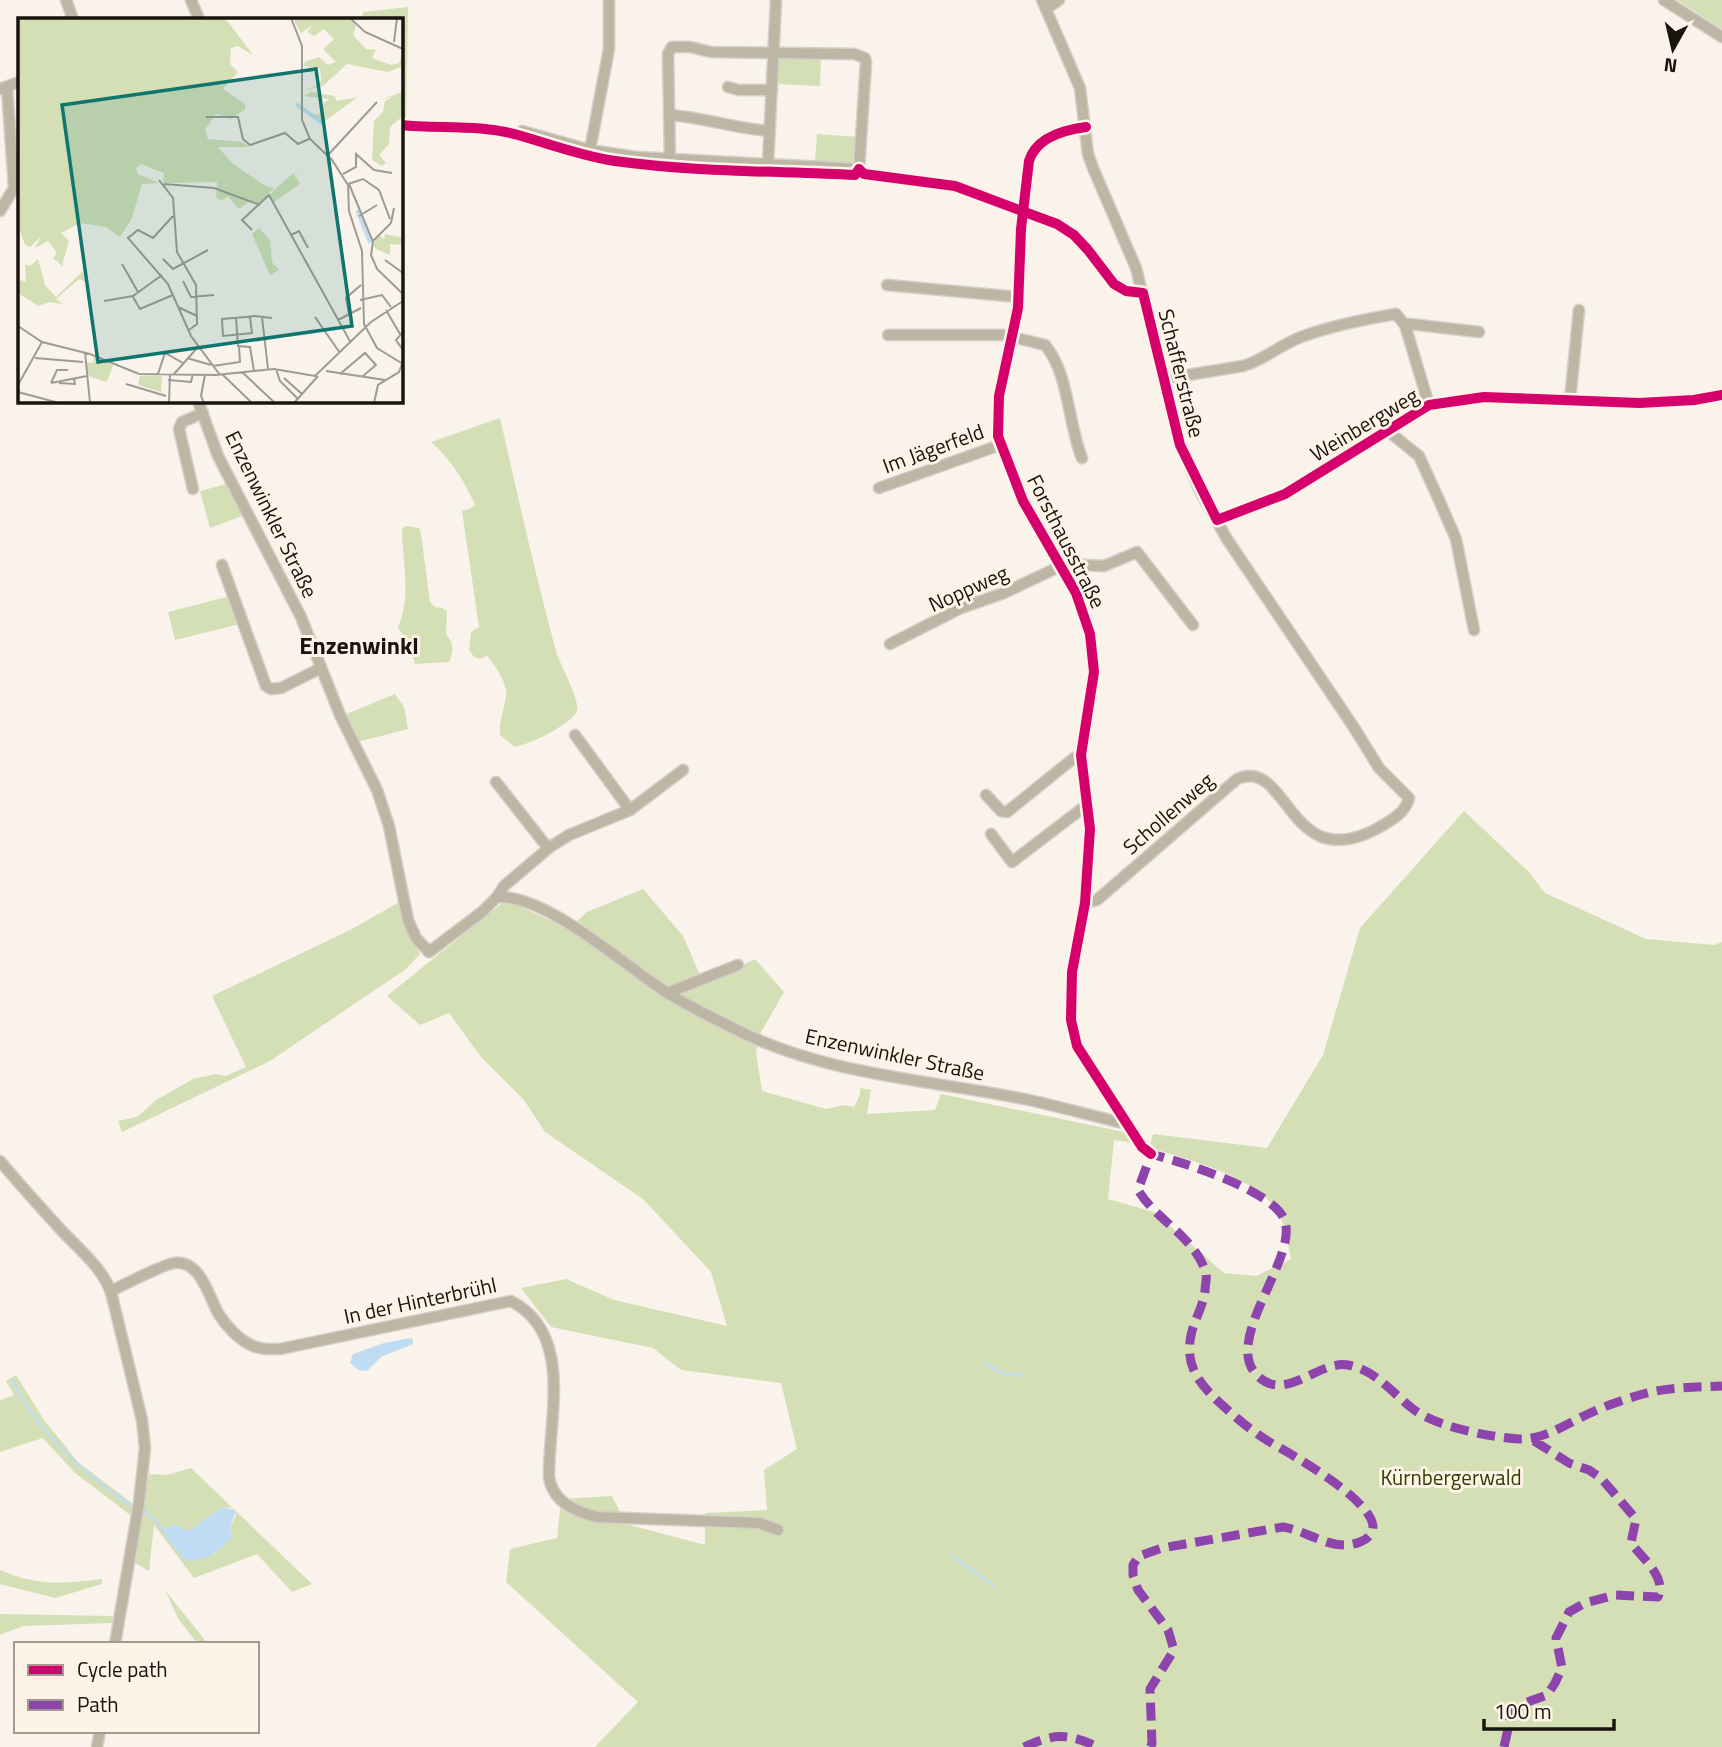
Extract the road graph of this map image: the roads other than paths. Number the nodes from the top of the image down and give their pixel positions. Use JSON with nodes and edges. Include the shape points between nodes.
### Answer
{"nodes":[{"id":1,"x":66,"y":0,"type":"edge"},
{"id":2,"x":191,"y":0,"type":"edge"},
{"id":3,"x":609,"y":0,"type":"edge"},
{"id":4,"x":776,"y":0,"type":"edge"},
{"id":5,"x":1059,"y":0,"type":"edge"},
{"id":6,"x":1664,"y":0,"type":"edge"},
{"id":7,"x":1045,"y":4,"type":"edge"},
{"id":8,"x":73,"y":18,"type":"edge"},
{"id":9,"x":199,"y":18,"type":"edge"},
{"id":10,"x":1722,"y":37,"type":"edge"},
{"id":11,"x":774,"y":52,"type":"junction"},
{"id":12,"x":728,"y":87,"type":"dead end"},
{"id":13,"x":3,"y":88,"type":"edge"},
{"id":14,"x":772,"y":90,"type":"junction"},
{"id":15,"x":669,"y":115,"type":"junction"},
{"id":16,"x":1086,"y":127,"type":"junction"},
{"id":17,"x":522,"y":131,"type":"dead end"},
{"id":18,"x":770,"y":131,"type":"junction"},
{"id":19,"x":590,"y":150,"type":"junction"},
{"id":20,"x":670,"y":160,"type":"junction"},
{"id":21,"x":768,"y":164,"type":"junction"},
{"id":22,"x":0,"y":211,"type":"edge"},
{"id":23,"x":1023,"y":212,"type":"junction"},
{"id":24,"x":887,"y":285,"type":"dead end"},
{"id":25,"x":1143,"y":293,"type":"junction"},
{"id":26,"x":1019,"y":297,"type":"junction"},
{"id":27,"x":1579,"y":310,"type":"dead end"},
{"id":28,"x":1405,"y":325,"type":"junction"},
{"id":29,"x":1479,"y":332,"type":"dead end"},
{"id":30,"x":888,"y":335,"type":"dead end"},
{"id":31,"x":1013,"y":336,"type":"junction"},
{"id":32,"x":1163,"y":379,"type":"junction"},
{"id":33,"x":1570,"y":400,"type":"junction"},
{"id":34,"x":198,"y":402,"type":"edge"},
{"id":35,"x":1625,"y":402,"type":"dead end"},
{"id":36,"x":1429,"y":405,"type":"junction"},
{"id":37,"x":203,"y":413,"type":"junction"},
{"id":38,"x":1388,"y":431,"type":"junction"},
{"id":39,"x":1000,"y":445,"type":"junction"},
{"id":40,"x":1082,"y":458,"type":"dead end"},
{"id":41,"x":879,"y":488,"type":"dead end"},
{"id":42,"x":193,"y":489,"type":"dead end"},
{"id":43,"x":1217,"y":520,"type":"junction"},
{"id":44,"x":222,"y":565,"type":"dead end"},
{"id":45,"x":1060,"y":566,"type":"junction"},
{"id":46,"x":1193,"y":625,"type":"dead end"},
{"id":47,"x":1474,"y":630,"type":"dead end"},
{"id":48,"x":890,"y":644,"type":"dead end"},
{"id":49,"x":321,"y":668,"type":"junction"},
{"id":50,"x":575,"y":735,"type":"dead end"},
{"id":51,"x":1080,"y":755,"type":"junction"},
{"id":52,"x":683,"y":770,"type":"dead end"},
{"id":53,"x":496,"y":782,"type":"dead end"},
{"id":54,"x":986,"y":795,"type":"dead end"},
{"id":55,"x":1409,"y":798,"type":"joint"},
{"id":56,"x":1088,"y":803,"type":"junction"},
{"id":57,"x":630,"y":810,"type":"junction"},
{"id":58,"x":991,"y":834,"type":"dead end"},
{"id":59,"x":548,"y":848,"type":"junction"},
{"id":60,"x":497,"y":897,"type":"junction"},
{"id":61,"x":1085,"y":903,"type":"junction"},
{"id":62,"x":738,"y":965,"type":"dead end"},
{"id":63,"x":667,"y":993,"type":"junction"},
{"id":64,"x":1127,"y":1124,"type":"junction"},
{"id":65,"x":1151,"y":1154,"type":"dead end"},
{"id":66,"x":1,"y":1164,"type":"edge"},
{"id":67,"x":111,"y":1291,"type":"junction"},
{"id":68,"x":778,"y":1530,"type":"dead end"},
{"id":69,"x":115,"y":1642,"type":"edge"}],
"edges":[{"from":1,"to":8,"type":"street"},
{"from":2,"to":9,"type":"street"},
{"from":3,"to":19,"type":"street","via":[[609,48]]},
{"from":4,"to":11,"type":"street"},
{"from":5,"to":7,"type":"street"},
{"from":6,"to":10,"type":"street"},
{"from":7,"to":16,"type":"street","name":"Schafferstraße","via":[[1080,88]]},
{"from":11,"to":14,"type":"street"},
{"from":11,"to":15,"type":"street","via":[[672,47],[668,54]]},
{"from":11,"to":21,"type":"street","via":[[854,54],[866,62],[859,169]]},
{"from":12,"to":14,"type":"street"},
{"from":13,"to":22,"type":"street","via":[[14,188]]},
{"from":14,"to":18,"type":"street"},
{"from":15,"to":18,"type":"street"},
{"from":15,"to":20,"type":"street"},
{"from":16,"to":23,"type":"street","name":"Forsthausstraße","via":[[1036,146],[1029,161]]},
{"from":16,"to":25,"type":"street","name":"Schafferstraße","via":[[1088,154]]},
{"from":17,"to":19,"type":"street"},
{"from":18,"to":21,"type":"street"},
{"from":19,"to":20,"type":"street"},
{"from":20,"to":21,"type":"street"},
{"from":23,"to":25,"type":"street","name":"Schafferstraße","via":[[1067,229],[1114,284]]},
{"from":23,"to":26,"type":"street","name":"Forsthausstraße"},
{"from":24,"to":26,"type":"street"},
{"from":25,"to":32,"type":"street","name":"Schafferstraße"},
{"from":26,"to":31,"type":"street","name":"Forsthausstraße"},
{"from":27,"to":33,"type":"street"},
{"from":28,"to":29,"type":"street"},
{"from":28,"to":32,"type":"street","via":[[1396,313],[1378,317],[1300,337],[1254,363]]},
{"from":28,"to":36,"type":"street"},
{"from":30,"to":31,"type":"street"},
{"from":31,"to":39,"type":"street","name":"Forsthausstraße","via":[[999,397],[996,424]]},
{"from":31,"to":40,"type":"street","via":[[1049,350],[1059,370]]},
{"from":32,"to":43,"type":"street","name":"Schafferstraße","via":[[1183,455]]},
{"from":33,"to":35,"type":"street","name":"Weinbergweg"},
{"from":33,"to":36,"type":"street","name":"Weinbergweg","via":[[1484,397]]},
{"from":34,"to":37,"type":"street","name":"Enzenwinkler Straße"},
{"from":36,"to":38,"type":"street","name":"Weinbergweg"},
{"from":37,"to":42,"type":"street","name":"Enzenwinkler Straße","via":[[182,422],[179,429]]},
{"from":37,"to":49,"type":"street","name":"Enzenwinkler Straße","via":[[223,468],[301,617]]},
{"from":38,"to":43,"type":"street","name":"Weinbergweg","via":[[1285,494]]},
{"from":38,"to":47,"type":"street","name":"Weinbergweg","via":[[1419,456],[1439,500],[1455,538]]},
{"from":39,"to":41,"type":"street","name":"Im Jägerfeld"},
{"from":39,"to":45,"type":"street","name":"Forsthausstraße","via":[[1023,501]]},
{"from":43,"to":55,"type":"street","name":"Schafferstraße","via":[[1379,768]]},
{"from":44,"to":49,"type":"street","via":[[266,686],[281,688]]},
{"from":45,"to":46,"type":"street","via":[[1104,566],[1137,552]]},
{"from":45,"to":48,"type":"street","name":"Noppweg"},
{"from":45,"to":51,"type":"street","name":"Forsthausstraße","via":[[1084,611],[1094,661]]},
{"from":49,"to":60,"type":"street","name":"Enzenwinkler Straße","via":[[377,790],[416,938],[429,952]]},
{"from":50,"to":57,"type":"street"},
{"from":51,"to":54,"type":"street","via":[[1007,812]]},
{"from":51,"to":56,"type":"street","name":"Forsthausstraße"},
{"from":52,"to":57,"type":"street"},
{"from":53,"to":59,"type":"street"},
{"from":55,"to":61,"type":"street","name":"Schollenweg","via":[[1405,809],[1380,827],[1332,841],[1298,822],[1267,781],[1243,776],[1097,900]]},
{"from":56,"to":58,"type":"street","via":[[1012,862]]},
{"from":56,"to":61,"type":"street","name":"Forsthausstraße"},
{"from":57,"to":59,"type":"street"},
{"from":59,"to":60,"type":"street"},
{"from":60,"to":63,"type":"street","name":"Enzenwinkler Straße","via":[[516,899],[571,925]]},
{"from":61,"to":64,"type":"street","name":"Forsthausstraße","via":[[1073,972],[1071,1020],[1077,1046]]},
{"from":62,"to":63,"type":"street"},
{"from":63,"to":64,"type":"street","name":"Enzenwinkler Straße","via":[[743,1032],[827,1063],[1023,1099]]},
{"from":64,"to":65,"type":"street","name":"Forsthausstraße"},
{"from":66,"to":67,"type":"street","via":[[93,1264]]},
{"from":67,"to":68,"type":"street","name":"In der Hinterbrühl","via":[[172,1263],[189,1266],[226,1325],[241,1339],[265,1349],[511,1301],[537,1320],[550,1352],[554,1398],[549,1477],[561,1502],[597,1517],[759,1523]]},
{"from":67,"to":69,"type":"street","via":[[144,1435],[139,1503]]}]}
